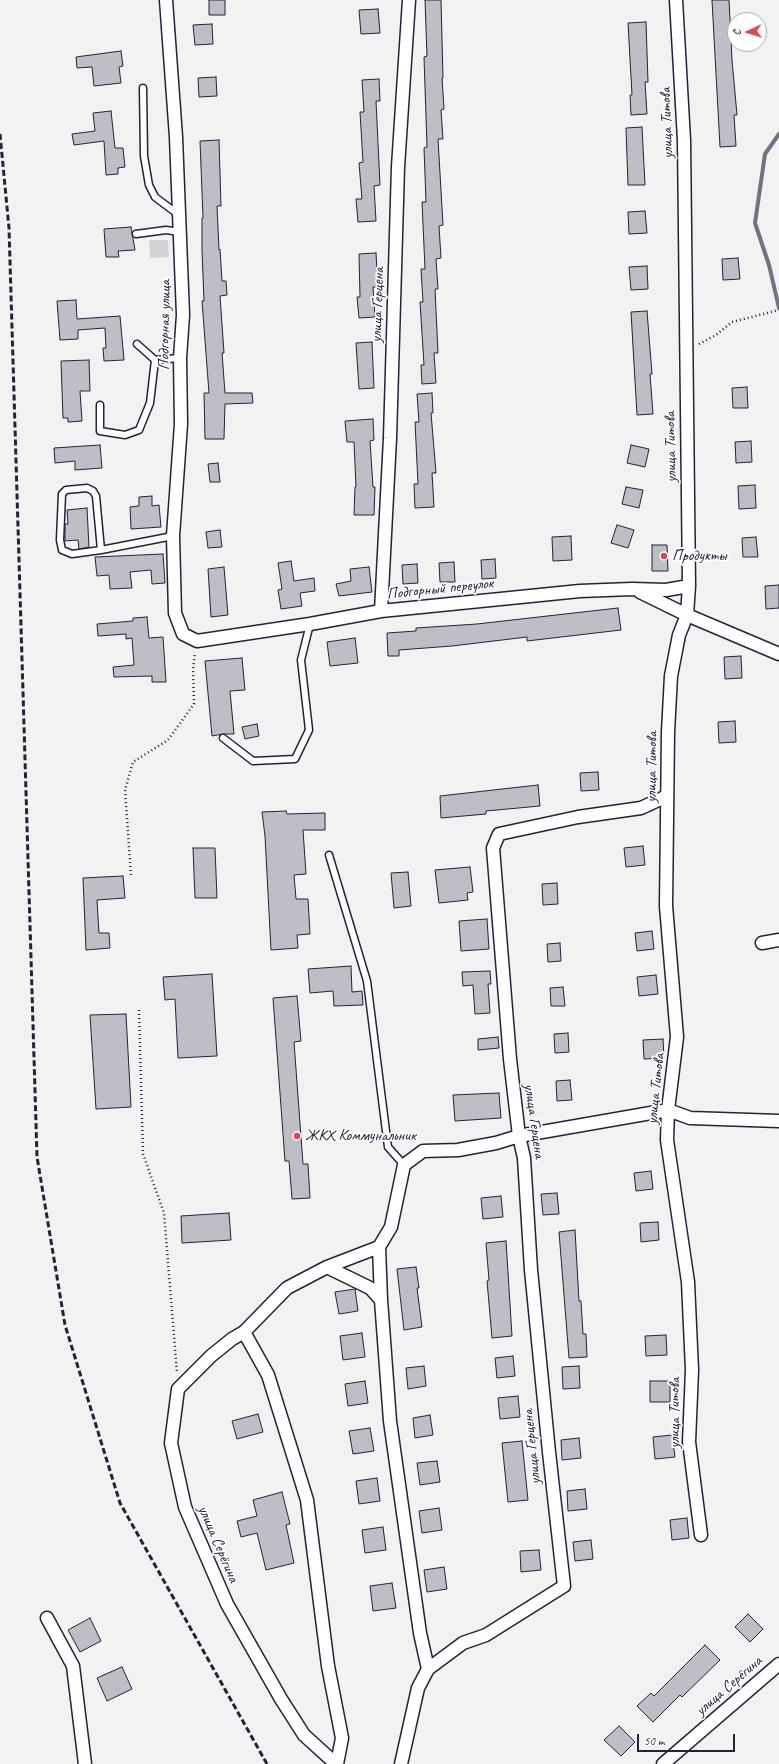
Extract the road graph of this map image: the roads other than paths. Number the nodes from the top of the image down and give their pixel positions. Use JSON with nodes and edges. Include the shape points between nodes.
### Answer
{"nodes":[{"id":1,"x":166,"y":0,"type":"edge"},
{"id":2,"x":409,"y":0,"type":"edge"},
{"id":3,"x":676,"y":0,"type":"edge"},
{"id":4,"x":143,"y":88,"type":"dead end"},
{"id":5,"x":179,"y":215,"type":"junction"},
{"id":6,"x":180,"y":232,"type":"junction"},
{"id":7,"x":136,"y":234,"type":"dead end"},
{"id":8,"x":137,"y":344,"type":"dead end"},
{"id":9,"x":180,"y":358,"type":"junction"},
{"id":10,"x":155,"y":360,"type":"junction"},
{"id":11,"x":100,"y":405,"type":"dead end"},
{"id":12,"x":173,"y":536,"type":"junction"},
{"id":13,"x":101,"y":550,"type":"junction"},
{"id":14,"x":689,"y":586,"type":"junction"},
{"id":15,"x":632,"y":589,"type":"junction"},
{"id":16,"x":381,"y":611,"type":"junction"},
{"id":17,"x":688,"y":615,"type":"junction"},
{"id":18,"x":310,"y":624,"type":"junction"},
{"id":19,"x":196,"y":641,"type":"joint"},
{"id":20,"x":779,"y":654,"type":"edge"},
{"id":21,"x":223,"y":738,"type":"dead end"},
{"id":22,"x":667,"y":796,"type":"junction"},
{"id":23,"x":329,"y":855,"type":"dead end"},
{"id":24,"x":779,"y":940,"type":"edge"},
{"id":25,"x":762,"y":943,"type":"dead end"},
{"id":26,"x":668,"y":1110,"type":"junction"},
{"id":27,"x":779,"y":1121,"type":"edge"},
{"id":28,"x":519,"y":1136,"type":"junction"},
{"id":29,"x":404,"y":1165,"type":"junction"},
{"id":30,"x":380,"y":1247,"type":"junction"},
{"id":31,"x":327,"y":1267,"type":"junction"},
{"id":32,"x":381,"y":1300,"type":"junction"},
{"id":33,"x":244,"y":1332,"type":"junction"},
{"id":34,"x":701,"y":1535,"type":"dead end"},
{"id":35,"x":46,"y":1618,"type":"dead end"},
{"id":36,"x":779,"y":1664,"type":"edge"},
{"id":37,"x":428,"y":1669,"type":"junction"},
{"id":38,"x":85,"y":1764,"type":"edge"},
{"id":39,"x":336,"y":1764,"type":"edge"},
{"id":40,"x":401,"y":1764,"type":"edge"},
{"id":41,"x":663,"y":1764,"type":"edge"}],
"edges":[{"from":1,"to":5,"type":"street","name":"Подгорная улица"},
{"from":2,"to":16,"type":"street","name":"улица Герцена","via":[[398,167],[390,438]]},
{"from":3,"to":14,"type":"street","name":"улица Титова","via":[[684,140]]},
{"from":4,"to":5,"type":"lane","via":[[144,156],[149,185],[155,197]]},
{"from":5,"to":6,"type":"street","name":"Подгорная улица"},
{"from":6,"to":7,"type":"lane","via":[[166,230]]},
{"from":6,"to":9,"type":"street","name":"Подгорная улица","via":[[183,315]]},
{"from":8,"to":10,"type":"lane"},
{"from":9,"to":10,"type":"lane"},
{"from":9,"to":12,"type":"street","name":"Подгорная улица","via":[[181,424]]},
{"from":10,"to":11,"type":"lane","via":[[150,403],[138,430],[125,436],[100,431]]},
{"from":12,"to":13,"type":"lane"},
{"from":12,"to":19,"type":"street","name":"Подгорная улица","via":[[175,613],[183,634]]},
{"from":13,"to":13,"type":"lane","via":[[72,554],[62,550],[62,494],[66,490],[93,490],[96,496]]},
{"from":14,"to":15,"type":"street","name":"Подгорный переулок","via":[[666,590]]},
{"from":14,"to":17,"type":"street","name":"улица Титова"},
{"from":15,"to":16,"type":"street","name":"Подгорный переулок","via":[[580,591]]},
{"from":15,"to":17,"type":"street"},
{"from":16,"to":18,"type":"street","name":"Подгорный переулок"},
{"from":17,"to":20,"type":"street"},
{"from":17,"to":22,"type":"street","name":"улица Титова","via":[[678,635],[671,676]]},
{"from":18,"to":19,"type":"street","name":"Подгорный переулок"},
{"from":18,"to":21,"type":"lane","via":[[301,660],[309,730],[295,759],[253,760]]},
{"from":22,"to":26,"type":"street","name":"улица Титова","via":[[666,906],[677,1037]]},
{"from":22,"to":28,"type":"street","name":"улица Герцена","via":[[641,808],[578,817],[499,834],[493,848],[510,1059]]},
{"from":23,"to":29,"type":"lane","via":[[367,981],[388,1147]]},
{"from":24,"to":25,"type":"street"},
{"from":26,"to":27,"type":"street","via":[[690,1118]]},
{"from":26,"to":28,"type":"street"},
{"from":26,"to":34,"type":"street","name":"улица Титова","via":[[667,1140],[688,1282],[692,1370],[689,1442]]},
{"from":28,"to":29,"type":"street","via":[[458,1150],[423,1151]]},
{"from":28,"to":37,"type":"street","name":"улица Герцена","via":[[524,1158],[531,1270],[564,1586],[486,1635],[463,1643]]},
{"from":29,"to":30,"type":"street","via":[[391,1227]]},
{"from":30,"to":31,"type":"street"},
{"from":30,"to":32,"type":"street"},
{"from":31,"to":32,"type":"street","via":[[370,1288]]},
{"from":31,"to":33,"type":"street","via":[[287,1288]]},
{"from":32,"to":37,"type":"street","via":[[390,1421],[420,1633]]},
{"from":33,"to":39,"type":"street","name":"улица Серёгина","via":[[268,1375],[307,1500],[328,1666],[342,1738]]},
{"from":33,"to":39,"type":"street","name":"улица Серёгина","via":[[211,1356],[178,1390],[171,1443],[185,1507],[227,1604],[304,1735]]},
{"from":35,"to":38,"type":"street","via":[[73,1666]]},
{"from":36,"to":41,"type":"street","name":"улица Серёгина"},
{"from":37,"to":40,"type":"street","via":[[418,1688]]}]}
